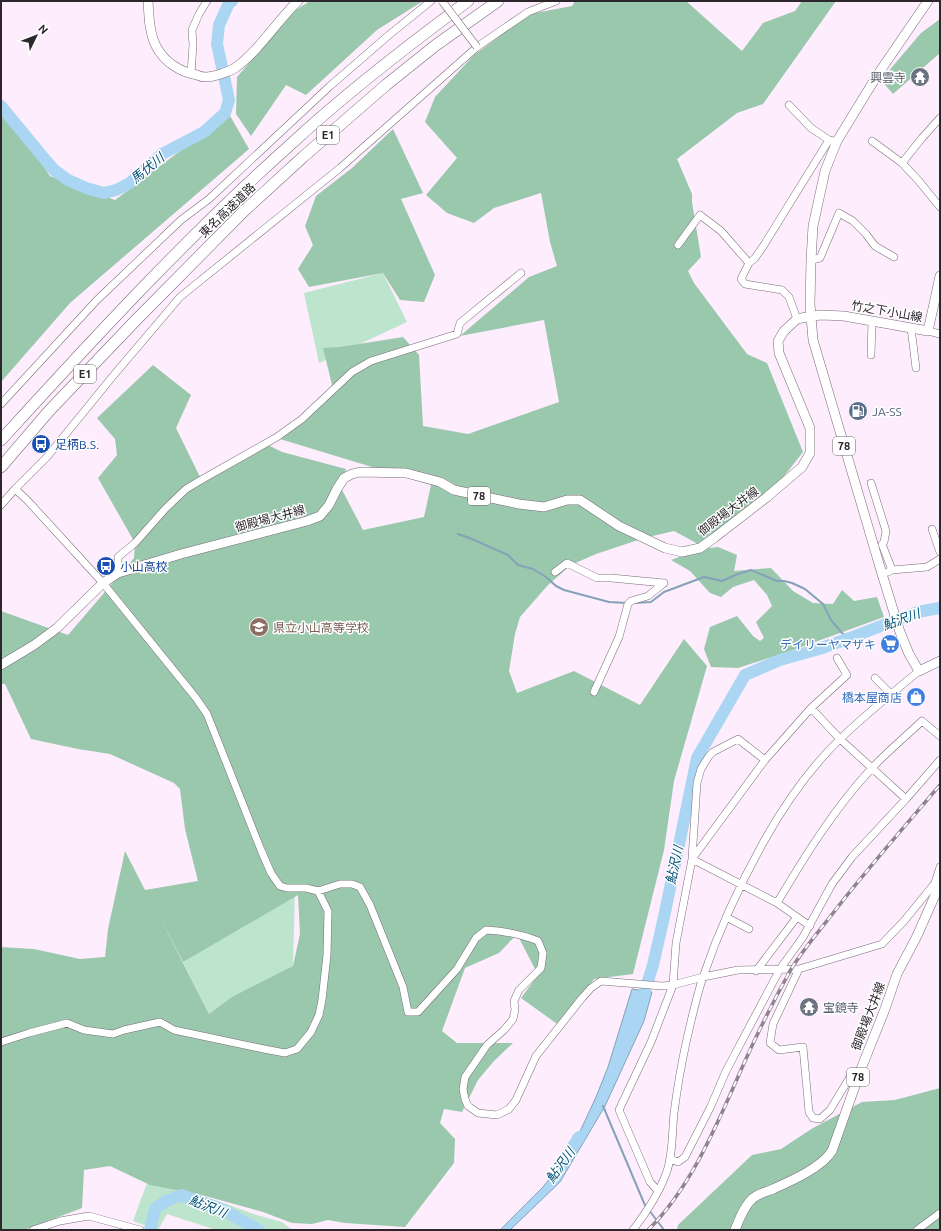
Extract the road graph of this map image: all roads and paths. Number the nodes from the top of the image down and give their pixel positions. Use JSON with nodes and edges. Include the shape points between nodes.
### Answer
{"nodes":[{"id":1,"x":148,"y":1,"type":"edge"},
{"id":2,"x":207,"y":1,"type":"edge"},
{"id":3,"x":298,"y":1,"type":"edge"},
{"id":4,"x":431,"y":1,"type":"edge"},
{"id":5,"x":442,"y":1,"type":"edge"},
{"id":6,"x":468,"y":1,"type":"edge"},
{"id":7,"x":498,"y":1,"type":"edge"},
{"id":8,"x":556,"y":1,"type":"edge"},
{"id":9,"x":928,"y":1,"type":"edge"},
{"id":10,"x":477,"y":47,"type":"junction"},
{"id":11,"x":191,"y":74,"type":"junction"},
{"id":12,"x":789,"y":105,"type":"dead end"},
{"id":13,"x":940,"y":118,"type":"edge"},
{"id":14,"x":833,"y":140,"type":"junction"},
{"id":15,"x":872,"y":141,"type":"dead end"},
{"id":16,"x":902,"y":163,"type":"junction"},
{"id":17,"x":940,"y":208,"type":"edge"},
{"id":18,"x":678,"y":245,"type":"dead end"},
{"id":19,"x":894,"y":258,"type":"dead end"},
{"id":20,"x":811,"y":260,"type":"junction"},
{"id":21,"x":749,"y":264,"type":"junction"},
{"id":22,"x":521,"y":273,"type":"dead end"},
{"id":23,"x":940,"y":276,"type":"edge"},
{"id":24,"x":811,"y":316,"type":"junction"},
{"id":25,"x":797,"y":319,"type":"junction"},
{"id":26,"x":872,"y":321,"type":"junction"},
{"id":27,"x":912,"y":328,"type":"junction"},
{"id":28,"x":928,"y":331,"type":"junction"},
{"id":29,"x":940,"y":334,"type":"edge"},
{"id":30,"x":871,"y":355,"type":"dead end"},
{"id":31,"x":916,"y":368,"type":"dead end"},
{"id":32,"x":1,"y":404,"type":"edge"},
{"id":33,"x":1,"y":440,"type":"edge"},
{"id":34,"x":1,"y":467,"type":"edge"},
{"id":35,"x":871,"y":483,"type":"dead end"},
{"id":36,"x":15,"y":489,"type":"junction"},
{"id":37,"x":1,"y":505,"type":"edge"},
{"id":38,"x":932,"y":529,"type":"dead end"},
{"id":39,"x":940,"y":552,"type":"edge"},
{"id":40,"x":940,"y":559,"type":"edge"},
{"id":41,"x":892,"y":570,"type":"junction"},
{"id":42,"x":118,"y":572,"type":"junction"},
{"id":43,"x":555,"y":572,"type":"dead end"},
{"id":44,"x":882,"y":574,"type":"junction"},
{"id":45,"x":103,"y":583,"type":"junction"},
{"id":46,"x":837,"y":658,"type":"dead end"},
{"id":47,"x":940,"y":661,"type":"edge"},
{"id":48,"x":1,"y":665,"type":"edge"},
{"id":49,"x":919,"y":671,"type":"junction"},
{"id":50,"x":876,"y":678,"type":"dead end"},
{"id":51,"x":594,"y":692,"type":"dead end"},
{"id":52,"x":891,"y":694,"type":"junction"},
{"id":53,"x":811,"y":708,"type":"junction"},
{"id":54,"x":940,"y":736,"type":"edge"},
{"id":55,"x":840,"y":739,"type":"junction"},
{"id":56,"x":765,"y":760,"type":"junction"},
{"id":57,"x":940,"y":760,"type":"edge"},
{"id":58,"x":872,"y":768,"type":"junction"},
{"id":59,"x":906,"y":799,"type":"junction"},
{"id":60,"x":692,"y":859,"type":"junction"},
{"id":61,"x":940,"y":867,"type":"edge"},
{"id":62,"x":741,"y":884,"type":"junction"},
{"id":63,"x":940,"y":884,"type":"edge"},
{"id":64,"x":318,"y":891,"type":"junction"},
{"id":65,"x":777,"y":903,"type":"junction"},
{"id":66,"x":726,"y":917,"type":"junction"},
{"id":67,"x":797,"y":917,"type":"junction"},
{"id":68,"x":810,"y":926,"type":"junction"},
{"id":69,"x":749,"y":929,"type":"dead end"},
{"id":70,"x":780,"y":969,"type":"junction"},
{"id":71,"x":799,"y":969,"type":"junction"},
{"id":72,"x":756,"y":971,"type":"junction"},
{"id":73,"x":703,"y":977,"type":"junction"},
{"id":74,"x":673,"y":985,"type":"junction"},
{"id":75,"x":1,"y":1042,"type":"edge"},
{"id":76,"x":861,"y":1069,"type":"junction"},
{"id":77,"x":670,"y":1159,"type":"junction"},
{"id":78,"x":658,"y":1191,"type":"junction"},
{"id":79,"x":940,"y":1213,"type":"edge"},
{"id":80,"x":34,"y":1230,"type":"edge"},
{"id":81,"x":140,"y":1230,"type":"edge"},
{"id":82,"x":633,"y":1230,"type":"edge"},
{"id":83,"x":735,"y":1230,"type":"edge"},
{"id":84,"x":917,"y":1230,"type":"edge"}],
"edges":[{"from":1,"to":11,"type":"main road","via":[[151,35],[161,55],[180,70]]},
{"from":2,"to":11,"type":"street","via":[[192,30]]},
{"from":3,"to":11,"type":"main road","via":[[234,68],[222,74],[206,77]]},
{"from":4,"to":32,"type":"street","via":[[330,86],[209,199],[181,220],[97,300]]},
{"from":5,"to":10,"type":"street","bridge":true},
{"from":6,"to":33,"type":"highway","name":"東名高速道路","number":"E1","via":[[360,85],[290,144],[230,200],[160,269]]},
{"from":7,"to":34,"type":"highway","name":"東名高速道路","number":"E1","via":[[386,85],[245,210],[49,411]]},
{"from":8,"to":10,"type":"street","via":[[528,12]]},
{"from":9,"to":14,"type":"main road"},
{"from":10,"to":36,"type":"street","via":[[340,168],[180,297],[47,457]]},
{"from":12,"to":14,"type":"street","via":[[811,128]]},
{"from":13,"to":16,"type":"street"},
{"from":14,"to":20,"type":"main road","via":[[814,226]]},
{"from":14,"to":21,"type":"street"},
{"from":15,"to":16,"type":"street"},
{"from":16,"to":17,"type":"street"},
{"from":18,"to":21,"type":"street","via":[[700,215],[721,231]]},
{"from":19,"to":20,"type":"street","via":[[875,246],[853,221],[839,213],[820,258]]},
{"from":20,"to":24,"type":"main road"},
{"from":21,"to":25,"type":"street","via":[[741,279],[745,284],[782,290],[788,297]]},
{"from":22,"to":42,"type":"street","via":[[460,323],[457,334],[371,361],[352,372],[302,419],[277,437],[186,490],[118,557]]},
{"from":23,"to":28,"type":"main road","name":"竹之下小山線"},
{"from":24,"to":25,"type":"main road"},
{"from":24,"to":26,"type":"main road","name":"竹之下小山線","via":[[844,316]]},
{"from":24,"to":44,"type":"main road","number":"78","via":[[813,340]]},
{"from":25,"to":42,"type":"main road","name":"御殿場大井線","number":"78","via":[[784,331],[778,342],[779,353],[810,428],[810,453],[802,467],[700,548],[682,552],[665,548],[619,526],[580,500],[567,500],[544,507],[519,504],[454,490],[440,482],[406,473],[360,472],[344,478],[320,516],[307,522]]},
{"from":26,"to":27,"type":"main road","name":"竹之下小山線"},
{"from":26,"to":30,"type":"street"},
{"from":27,"to":28,"type":"main road","name":"竹之下小山線"},
{"from":27,"to":31,"type":"street"},
{"from":28,"to":29,"type":"street"},
{"from":35,"to":41,"type":"street","via":[[886,531],[882,544]]},
{"from":36,"to":37,"type":"street"},
{"from":36,"to":45,"type":"street"},
{"from":38,"to":39,"type":"street"},
{"from":40,"to":41,"type":"street","via":[[927,567]]},
{"from":41,"to":44,"type":"street"},
{"from":42,"to":45,"type":"main road","name":"御殿場大井線","number":"78"},
{"from":43,"to":51,"type":"street","via":[[567,563],[597,578],[664,584],[648,596],[629,604],[619,637]]},
{"from":44,"to":49,"type":"main road","number":"78","via":[[900,632]]},
{"from":45,"to":48,"type":"main road","name":"御殿場大井線","number":"78","via":[[57,628]]},
{"from":45,"to":64,"type":"street","via":[[207,714],[261,850],[280,886]]},
{"from":46,"to":53,"type":"street","via":[[847,674]]},
{"from":47,"to":49,"type":"main road"},
{"from":49,"to":52,"type":"street"},
{"from":50,"to":52,"type":"street"},
{"from":52,"to":55,"type":"street"},
{"from":53,"to":55,"type":"street"},
{"from":53,"to":56,"type":"street"},
{"from":54,"to":58,"type":"street","via":[[922,721]]},
{"from":55,"to":58,"type":"street"},
{"from":55,"to":62,"type":"street","via":[[794,793]]},
{"from":56,"to":60,"type":"street"},
{"from":56,"to":60,"type":"street","via":[[738,739],[709,756],[701,769],[697,783]]},
{"from":57,"to":59,"type":"street"},
{"from":58,"to":59,"type":"street"},
{"from":58,"to":65,"type":"street","via":[[836,811],[802,860]]},
{"from":59,"to":68,"type":"street","via":[[852,857],[832,884]]},
{"from":60,"to":62,"type":"street"},
{"from":60,"to":74,"type":"street","via":[[676,943]]},
{"from":61,"to":71,"type":"street","via":[[935,883],[882,944]]},
{"from":62,"to":65,"type":"street"},
{"from":62,"to":66,"type":"street"},
{"from":63,"to":76,"type":"main road","name":"御殿場大井線","number":"78","via":[[898,974]]},
{"from":64,"to":74,"type":"street","via":[[340,884],[360,887],[370,905],[403,987],[408,1012],[418,1012],[457,970],[476,938],[486,930],[528,936],[538,941],[543,953],[541,968],[519,990],[514,1001],[516,1010],[513,1019],[487,1045],[465,1077],[465,1099],[468,1106],[478,1113],[497,1115],[509,1109],[516,1100],[536,1056],[582,998],[601,981]]},
{"from":64,"to":75,"type":"street","via":[[328,911],[327,956],[322,1000],[319,1015],[311,1032],[297,1049],[285,1053],[264,1049],[174,1030],[160,1022],[114,1034],[84,1030],[68,1023]]},
{"from":65,"to":67,"type":"street"},
{"from":66,"to":69,"type":"street"},
{"from":66,"to":73,"type":"street"},
{"from":67,"to":68,"type":"street"},
{"from":67,"to":72,"type":"street"},
{"from":68,"to":70,"type":"street"},
{"from":70,"to":71,"type":"street"},
{"from":70,"to":72,"type":"street"},
{"from":70,"to":77,"type":"street","via":[[726,1071],[685,1157],[678,1162]]},
{"from":71,"to":76,"type":"street","via":[[772,1024],[770,1043],[778,1050],[803,1047],[809,1112],[813,1118],[820,1119],[830,1110],[850,1078]]},
{"from":72,"to":73,"type":"street","via":[[738,970]]},
{"from":73,"to":74,"type":"street"},
{"from":73,"to":77,"type":"street","via":[[686,1044],[674,1113]]},
{"from":74,"to":78,"type":"street","via":[[651,1042],[619,1110],[650,1182]]},
{"from":76,"to":83,"type":"main road","name":"御殿場大井線","number":"78","via":[[828,1157],[802,1175],[752,1198]]},
{"from":77,"to":78,"type":"street"},
{"from":78,"to":82,"type":"street"},
{"from":79,"to":84,"type":"street"},
{"from":80,"to":81,"type":"street","via":[[60,1220],[89,1216]]}]}
